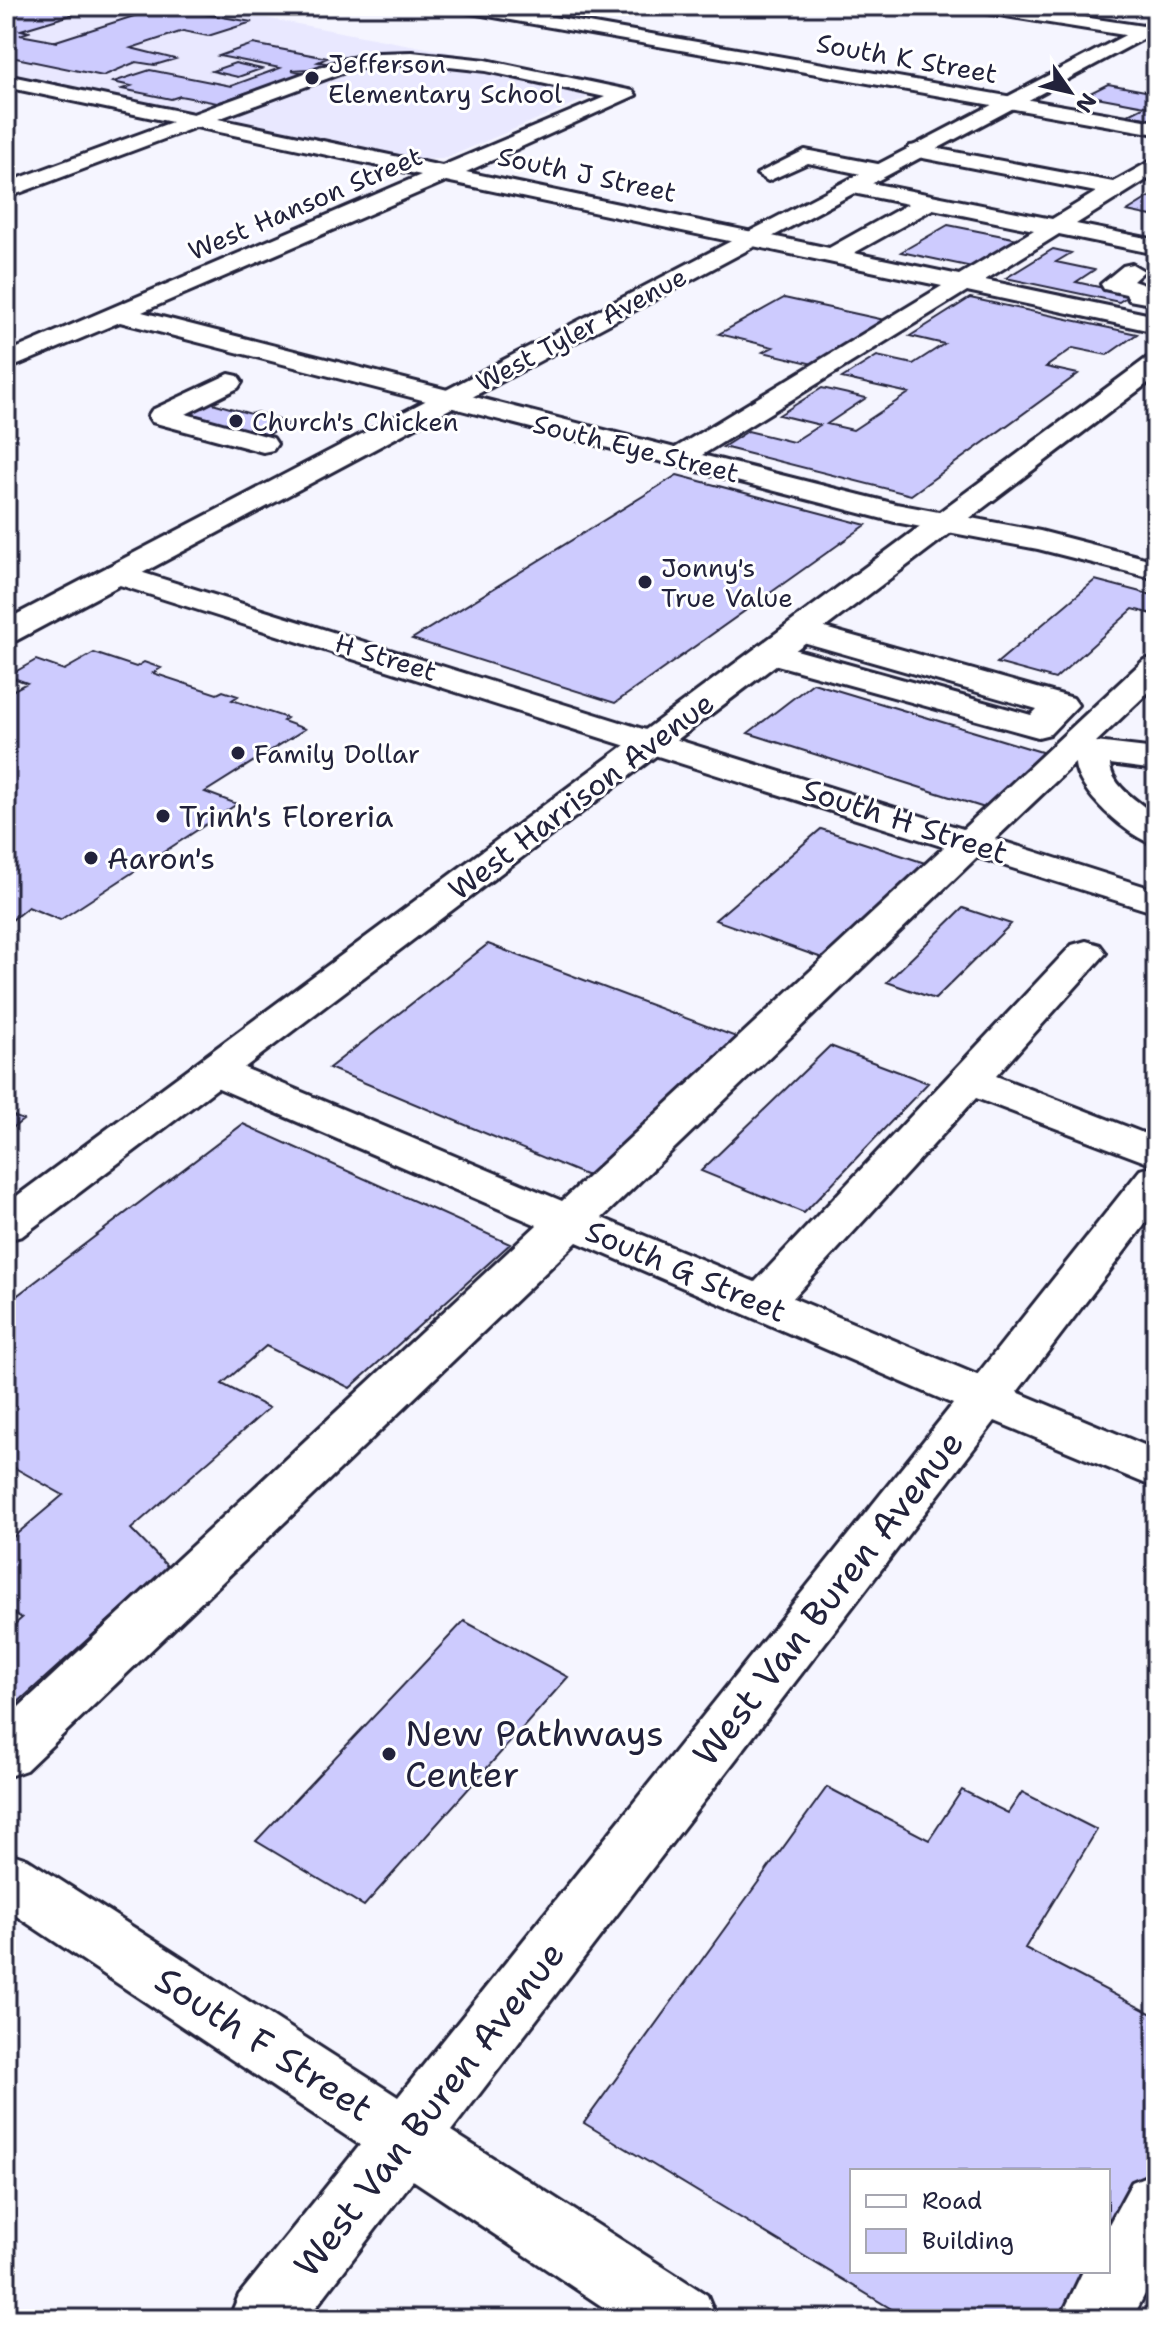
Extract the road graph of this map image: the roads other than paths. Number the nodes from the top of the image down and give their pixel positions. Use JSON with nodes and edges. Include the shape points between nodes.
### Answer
{"nodes":[{"id":1,"x":460,"y":6,"type":"edge"},
{"id":2,"x":974,"y":6,"type":"edge"},
{"id":3,"x":1149,"y":29,"type":"edge"},
{"id":4,"x":6,"y":81,"type":"edge"},
{"id":5,"x":1010,"y":102,"type":"junction"},
{"id":6,"x":198,"y":120,"type":"junction"},
{"id":7,"x":1156,"y":128,"type":"edge"},
{"id":8,"x":918,"y":151,"type":"junction"},
{"id":9,"x":979,"y":163,"type":"junction"},
{"id":10,"x":1156,"y":165,"type":"edge"},
{"id":11,"x":880,"y":171,"type":"junction"},
{"id":12,"x":445,"y":172,"type":"junction"},
{"id":13,"x":768,"y":174,"type":"dead end"},
{"id":14,"x":851,"y":186,"type":"junction"},
{"id":15,"x":1115,"y":189,"type":"junction"},
{"id":16,"x":6,"y":191,"type":"edge"},
{"id":17,"x":921,"y":200,"type":"junction"},
{"id":18,"x":1082,"y":209,"type":"junction"},
{"id":19,"x":1054,"y":214,"type":"junction"},
{"id":20,"x":1156,"y":226,"type":"edge"},
{"id":21,"x":753,"y":238,"type":"junction"},
{"id":22,"x":1031,"y":240,"type":"junction"},
{"id":23,"x":1156,"y":247,"type":"edge"},
{"id":24,"x":833,"y":255,"type":"junction"},
{"id":25,"x":1144,"y":274,"type":"edge"},
{"id":26,"x":963,"y":283,"type":"junction"},
{"id":27,"x":1156,"y":299,"type":"edge"},
{"id":28,"x":119,"y":314,"type":"junction"},
{"id":29,"x":1156,"y":324,"type":"edge"},
{"id":30,"x":6,"y":362,"type":"edge"},
{"id":31,"x":1156,"y":364,"type":"edge"},
{"id":32,"x":229,"y":382,"type":"dead end"},
{"id":33,"x":447,"y":400,"type":"junction"},
{"id":34,"x":263,"y":444,"type":"dead end"},
{"id":35,"x":678,"y":458,"type":"junction"},
{"id":36,"x":947,"y":521,"type":"junction"},
{"id":37,"x":1156,"y":570,"type":"edge"},
{"id":38,"x":118,"y":574,"type":"junction"},
{"id":39,"x":800,"y":631,"type":"junction"},
{"id":40,"x":6,"y":633,"type":"edge"},
{"id":41,"x":771,"y":653,"type":"junction"},
{"id":42,"x":1156,"y":667,"type":"edge"},
{"id":43,"x":1082,"y":733,"type":"junction"},
{"id":44,"x":1156,"y":737,"type":"edge"},
{"id":45,"x":654,"y":741,"type":"junction"},
{"id":46,"x":1156,"y":760,"type":"edge"},
{"id":47,"x":1110,"y":796,"type":"junction"},
{"id":48,"x":1156,"y":809,"type":"edge"},
{"id":49,"x":1156,"y":834,"type":"edge"},
{"id":50,"x":971,"y":843,"type":"junction"},
{"id":51,"x":1156,"y":902,"type":"edge"},
{"id":52,"x":1086,"y":953,"type":"dead end"},
{"id":53,"x":215,"y":1071,"type":"junction"},
{"id":54,"x":968,"y":1080,"type":"junction"},
{"id":55,"x":1156,"y":1153,"type":"edge"},
{"id":56,"x":1156,"y":1180,"type":"edge"},
{"id":57,"x":571,"y":1222,"type":"junction"},
{"id":58,"x":6,"y":1226,"type":"edge"},
{"id":59,"x":762,"y":1303,"type":"junction"},
{"id":60,"x":985,"y":1398,"type":"junction"},
{"id":61,"x":1156,"y":1470,"type":"edge"},
{"id":62,"x":6,"y":1754,"type":"edge"},
{"id":63,"x":6,"y":1877,"type":"edge"},
{"id":64,"x":408,"y":2138,"type":"junction"},
{"id":65,"x":1156,"y":2204,"type":"edge"},
{"id":66,"x":264,"y":2319,"type":"edge"},
{"id":67,"x":682,"y":2319,"type":"edge"},
{"id":68,"x":1095,"y":2319,"type":"edge"}],
"edges":[{"from":1,"to":5,"type":"street","name":"South K Street"},
{"from":2,"to":3,"type":"street"},
{"from":3,"to":5,"type":"street","name":"West Tyler Avenue"},
{"from":4,"to":6,"type":"street","name":"South J Street"},
{"from":5,"to":7,"type":"street","name":"South K Street"},
{"from":5,"to":8,"type":"street","name":"West Tyler Avenue"},
{"from":6,"to":12,"type":"street","name":"South J Street"},
{"from":6,"to":12,"type":"street","name":"West Hanson Street","via":[[348,64],[392,55],[422,56],[626,95]]},
{"from":6,"to":16,"type":"street"},
{"from":8,"to":9,"type":"street"},
{"from":8,"to":11,"type":"street","name":"West Tyler Avenue"},
{"from":9,"to":15,"type":"street"},
{"from":9,"to":17,"type":"street"},
{"from":10,"to":15,"type":"street"},
{"from":11,"to":13,"type":"street","via":[[815,151]]},
{"from":11,"to":14,"type":"street","name":"West Tyler Avenue"},
{"from":12,"to":21,"type":"street","name":"South J Street"},
{"from":12,"to":28,"type":"street","name":"West Hanson Street"},
{"from":14,"to":17,"type":"street"},
{"from":14,"to":21,"type":"street","name":"West Tyler Avenue"},
{"from":15,"to":18,"type":"street"},
{"from":17,"to":19,"type":"street"},
{"from":17,"to":24,"type":"street"},
{"from":18,"to":19,"type":"street"},
{"from":18,"to":20,"type":"street"},
{"from":19,"to":22,"type":"street"},
{"from":19,"to":23,"type":"street"},
{"from":21,"to":24,"type":"street","name":"South J Street"},
{"from":21,"to":33,"type":"street","name":"West Tyler Avenue"},
{"from":22,"to":25,"type":"street","via":[[1100,254],[1094,264]]},
{"from":22,"to":26,"type":"street"},
{"from":24,"to":26,"type":"street","name":"South J Street"},
{"from":25,"to":27,"type":"street","via":[[1113,284]]},
{"from":26,"to":29,"type":"street","name":"South J Street"},
{"from":26,"to":35,"type":"street"},
{"from":28,"to":30,"type":"street","name":"West Hanson Street"},
{"from":28,"to":33,"type":"street","name":"South Eye Street"},
{"from":31,"to":36,"type":"street","name":"West Harrison Avenue"},
{"from":32,"to":34,"type":"street","via":[[162,416]]},
{"from":33,"to":35,"type":"street","name":"South Eye Street"},
{"from":33,"to":38,"type":"street","name":"West Tyler Avenue"},
{"from":35,"to":36,"type":"street","name":"South Eye Street","via":[[895,513]]},
{"from":36,"to":37,"type":"street","name":"South Eye Street"},
{"from":36,"to":39,"type":"street","name":"West Harrison Avenue"},
{"from":38,"to":40,"type":"street","name":"West Tyler Avenue"},
{"from":38,"to":45,"type":"street","name":"H Street"},
{"from":39,"to":41,"type":"street","name":"West Harrison Avenue"},
{"from":39,"to":43,"type":"street","via":[[1061,705]]},
{"from":41,"to":43,"type":"street","via":[[1038,727]]},
{"from":41,"to":45,"type":"street","name":"West Harrison Avenue"},
{"from":42,"to":43,"type":"street"},
{"from":43,"to":44,"type":"street"},
{"from":43,"to":46,"type":"street"},
{"from":43,"to":47,"type":"street","via":[[1093,775]]},
{"from":43,"to":50,"type":"street"},
{"from":45,"to":50,"type":"street","name":"South H Street"},
{"from":45,"to":53,"type":"street","name":"West Harrison Avenue"},
{"from":47,"to":48,"type":"street"},
{"from":47,"to":49,"type":"street"},
{"from":50,"to":51,"type":"street","name":"South H Street"},
{"from":50,"to":57,"type":"street"},
{"from":52,"to":54,"type":"street"},
{"from":53,"to":57,"type":"street","name":"South G Street"},
{"from":53,"to":58,"type":"street","name":"West Harrison Avenue"},
{"from":54,"to":55,"type":"street"},
{"from":54,"to":59,"type":"street"},
{"from":56,"to":60,"type":"street","name":"West Van Buren Avenue"},
{"from":57,"to":59,"type":"street","name":"South G Street"},
{"from":57,"to":62,"type":"street"},
{"from":59,"to":60,"type":"street","name":"South G Street"},
{"from":60,"to":61,"type":"street","name":"South G Street"},
{"from":60,"to":64,"type":"street","name":"West Van Buren Avenue"},
{"from":63,"to":64,"type":"street","name":"South F Street"},
{"from":64,"to":66,"type":"street","name":"West Van Buren Avenue"},
{"from":64,"to":67,"type":"street","name":"South F Street"},
{"from":65,"to":68,"type":"street"}]}
